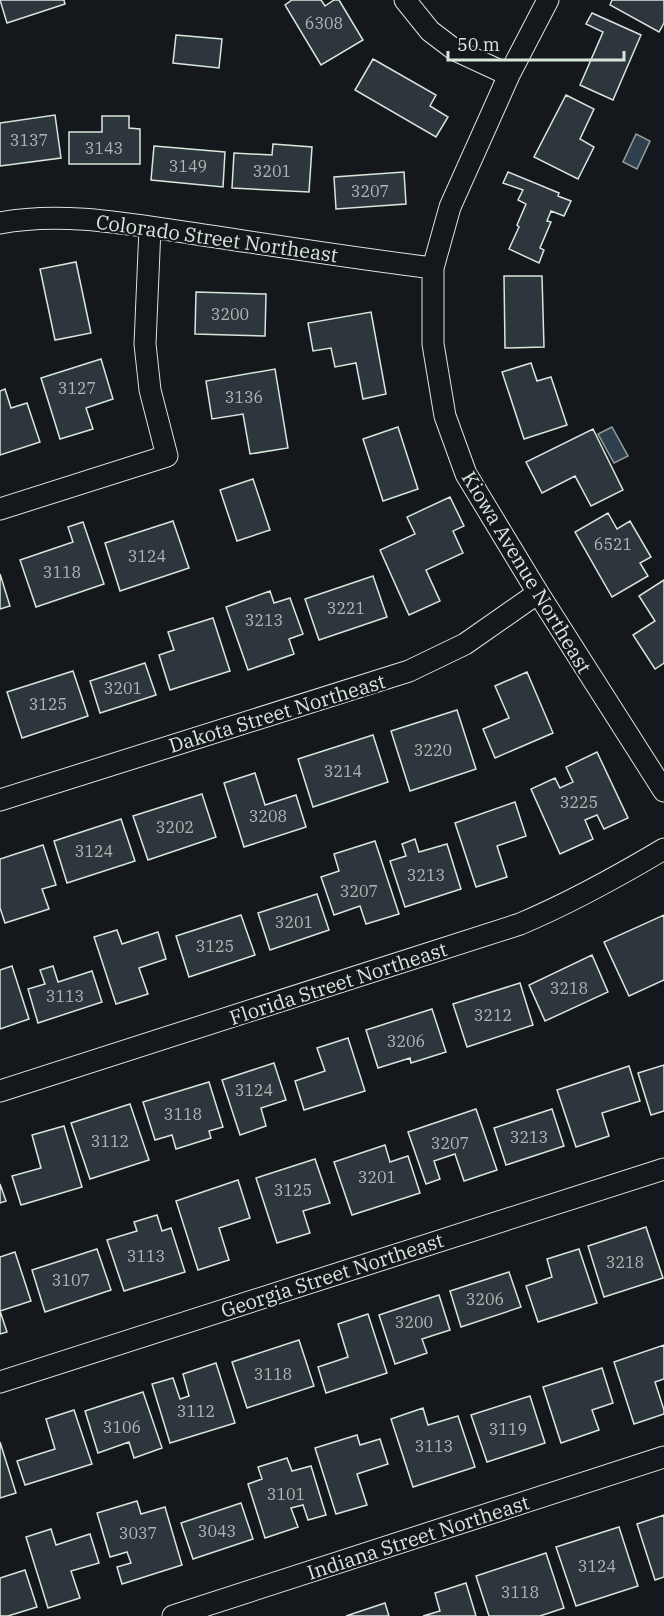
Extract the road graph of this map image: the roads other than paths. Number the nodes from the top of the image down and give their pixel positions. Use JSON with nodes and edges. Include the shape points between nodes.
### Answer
{"nodes":[{"id":1,"x":405,"y":0,"type":"edge"},
{"id":2,"x":548,"y":0,"type":"edge"},
{"id":3,"x":509,"y":75,"type":"junction"},
{"id":4,"x":0,"y":223,"type":"edge"},
{"id":5,"x":150,"y":228,"type":"junction"},
{"id":6,"x":433,"y":268,"type":"junction"},
{"id":7,"x":0,"y":509,"type":"edge"},
{"id":8,"x":538,"y":593,"type":"junction"},
{"id":9,"x":664,"y":791,"type":"edge"},
{"id":10,"x":0,"y":800,"type":"edge"},
{"id":11,"x":664,"y":849,"type":"edge"},
{"id":12,"x":0,"y":1091,"type":"edge"},
{"id":13,"x":664,"y":1169,"type":"edge"},
{"id":14,"x":0,"y":1382,"type":"edge"},
{"id":15,"x":664,"y":1457,"type":"edge"},
{"id":16,"x":173,"y":1616,"type":"edge"}],
"edges":[{"from":1,"to":3,"type":"street","via":[[430,30],[454,50]]},
{"from":2,"to":3,"type":"street","name":"Kiowa Avenue Northeast"},
{"from":3,"to":6,"type":"street","name":"Kiowa Avenue Northeast","via":[[450,207]]},
{"from":4,"to":5,"type":"street","name":"Colorado Street Northeast","via":[[19,219],[81,219]]},
{"from":5,"to":6,"type":"street","name":"Colorado Street Northeast"},
{"from":5,"to":7,"type":"street","via":[[145,344],[150,390],[167,456]]},
{"from":6,"to":8,"type":"street","name":"Kiowa Avenue Northeast","via":[[434,344],[445,416],[465,474]]},
{"from":8,"to":9,"type":"street","name":"Kiowa Avenue Northeast"},
{"from":8,"to":10,"type":"street","name":"Dakota Street Northeast","via":[[465,644],[409,671]]},
{"from":11,"to":12,"type":"street","name":"Florida Street Northeast","via":[[562,906],[520,924]]},
{"from":13,"to":14,"type":"street","name":"Georgia Street Northeast"},
{"from":15,"to":16,"type":"street","name":"Indiana Street Northeast"}]}
